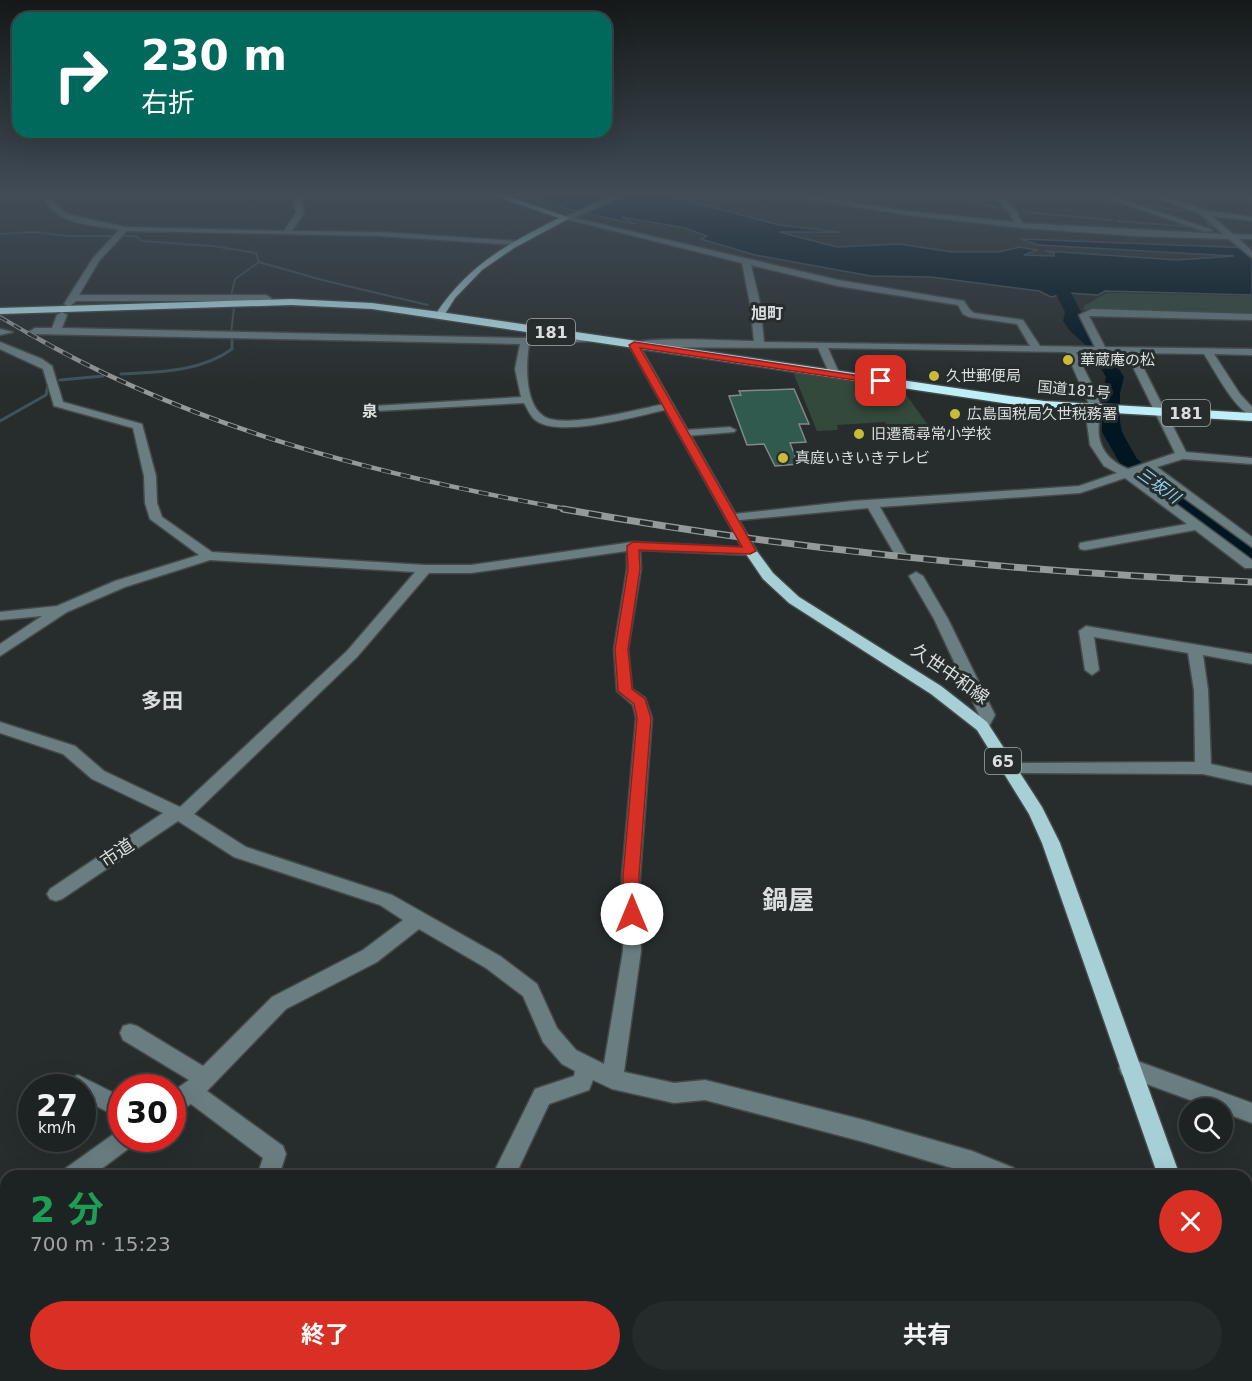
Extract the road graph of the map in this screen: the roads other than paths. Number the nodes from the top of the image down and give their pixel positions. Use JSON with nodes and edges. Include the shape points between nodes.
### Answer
{"nodes":[{"id":1,"x":96,"y":260,"type":"edge"},
{"id":2,"x":489,"y":260,"type":"edge"},
{"id":3,"x":741,"y":260,"type":"edge"},
{"id":4,"x":747,"y":262,"type":"junction"},
{"id":5,"x":266,"y":303,"type":"junction"},
{"id":6,"x":1,"y":311,"type":"edge"},
{"id":7,"x":62,"y":315,"type":"dead end"},
{"id":8,"x":440,"y":315,"type":"junction"},
{"id":9,"x":1252,"y":317,"type":"edge"},
{"id":10,"x":35,"y":331,"type":"dead end"},
{"id":11,"x":56,"y":331,"type":"junction"},
{"id":12,"x":592,"y":339,"type":"junction"},
{"id":13,"x":525,"y":341,"type":"junction"},
{"id":14,"x":759,"y":344,"type":"junction"},
{"id":15,"x":0,"y":345,"type":"edge"},
{"id":16,"x":634,"y":345,"type":"junction"},
{"id":17,"x":821,"y":345,"type":"junction"},
{"id":18,"x":664,"y":346,"type":"junction"},
{"id":19,"x":1037,"y":349,"type":"junction"},
{"id":20,"x":1070,"y":349,"type":"junction"},
{"id":21,"x":1102,"y":351,"type":"junction"},
{"id":22,"x":1130,"y":351,"type":"junction"},
{"id":23,"x":1208,"y":352,"type":"junction"},
{"id":24,"x":1252,"y":352,"type":"edge"},
{"id":25,"x":835,"y":375,"type":"junction"},
{"id":26,"x":527,"y":400,"type":"junction"},
{"id":27,"x":669,"y":406,"type":"junction"},
{"id":28,"x":377,"y":408,"type":"dead end"},
{"id":29,"x":1096,"y":409,"type":"junction"},
{"id":30,"x":1162,"y":412,"type":"junction"},
{"id":31,"x":1252,"y":415,"type":"edge"},
{"id":32,"x":730,"y":430,"type":"dead end"},
{"id":33,"x":686,"y":433,"type":"junction"},
{"id":34,"x":1182,"y":455,"type":"junction"},
{"id":35,"x":1252,"y":461,"type":"edge"},
{"id":36,"x":1148,"y":466,"type":"junction"},
{"id":37,"x":1127,"y":472,"type":"junction"},
{"id":38,"x":872,"y":504,"type":"junction"},
{"id":39,"x":734,"y":518,"type":"junction"},
{"id":40,"x":1197,"y":526,"type":"junction"},
{"id":41,"x":1252,"y":543,"type":"edge"},
{"id":42,"x":633,"y":546,"type":"junction"},
{"id":43,"x":1085,"y":546,"type":"dead end"},
{"id":44,"x":750,"y":551,"type":"junction"},
{"id":45,"x":900,"y":553,"type":"dead end"},
{"id":46,"x":209,"y":556,"type":"junction"},
{"id":47,"x":1250,"y":565,"type":"dead end"},
{"id":48,"x":425,"y":569,"type":"junction"},
{"id":49,"x":916,"y":576,"type":"dead end"},
{"id":50,"x":62,"y":609,"type":"junction"},
{"id":51,"x":0,"y":616,"type":"edge"},
{"id":52,"x":1195,"y":650,"type":"junction"},
{"id":53,"x":0,"y":651,"type":"edge"},
{"id":54,"x":1252,"y":659,"type":"edge"},
{"id":55,"x":1092,"y":670,"type":"dead end"},
{"id":56,"x":982,"y":726,"type":"junction"},
{"id":57,"x":0,"y":727,"type":"edge"},
{"id":58,"x":1203,"y":768,"type":"junction"},
{"id":59,"x":1009,"y":769,"type":"junction"},
{"id":60,"x":1252,"y":779,"type":"edge"},
{"id":61,"x":180,"y":814,"type":"junction"},
{"id":62,"x":56,"y":894,"type":"dead end"},
{"id":63,"x":418,"y":919,"type":"junction"},
{"id":64,"x":130,"y":1033,"type":"dead end"},
{"id":65,"x":587,"y":1066,"type":"junction"},
{"id":66,"x":1129,"y":1068,"type":"junction"},
{"id":67,"x":612,"y":1079,"type":"junction"},
{"id":68,"x":198,"y":1085,"type":"junction"},
{"id":69,"x":186,"y":1094,"type":"edge"},
{"id":70,"x":1252,"y":1113,"type":"edge"},
{"id":71,"x":108,"y":1150,"type":"edge"},
{"id":72,"x":82,"y":1170,"type":"edge"},
{"id":73,"x":270,"y":1170,"type":"edge"},
{"id":74,"x":506,"y":1170,"type":"edge"},
{"id":75,"x":991,"y":1170,"type":"edge"},
{"id":76,"x":1167,"y":1170,"type":"edge"}],
"edges":[{"from":1,"to":5,"type":"street","via":[[71,301],[266,298]]},
{"from":2,"to":8,"type":"main road","via":[[476,269]]},
{"from":3,"to":4,"type":"street"},
{"from":4,"to":14,"type":"street"},
{"from":4,"to":19,"type":"street","via":[[838,283],[961,303],[972,315],[1020,322]]},
{"from":5,"to":6,"type":"highway","name":"国道181号","number":"181"},
{"from":5,"to":8,"type":"highway","name":"国道181号","number":"181","via":[[345,304]]},
{"from":7,"to":11,"type":"street"},
{"from":8,"to":12,"type":"highway","name":"国道181号","number":"181"},
{"from":9,"to":21,"type":"street","via":[[1092,312],[1084,315]]},
{"from":10,"to":11,"type":"street"},
{"from":11,"to":13,"type":"street"},
{"from":12,"to":13,"type":"street"},
{"from":12,"to":16,"type":"highway","name":"国道181号","number":"181"},
{"from":13,"to":26,"type":"street","via":[[520,369]]},
{"from":14,"to":17,"type":"street"},
{"from":14,"to":18,"type":"street"},
{"from":15,"to":46,"type":"street","via":[[48,368],[58,404],[138,426],[156,519]]},
{"from":16,"to":18,"type":"highway","name":"国道181号","number":"181"},
{"from":16,"to":27,"type":"main road","name":"久世中和線","number":"65"},
{"from":17,"to":19,"type":"street"},
{"from":17,"to":25,"type":"street"},
{"from":18,"to":25,"type":"highway","name":"国道181号","number":"181"},
{"from":19,"to":20,"type":"street"},
{"from":20,"to":21,"type":"street"},
{"from":20,"to":29,"type":"street"},
{"from":21,"to":22,"type":"street"},
{"from":22,"to":23,"type":"street"},
{"from":22,"to":30,"type":"street"},
{"from":23,"to":24,"type":"street"},
{"from":23,"to":31,"type":"street"},
{"from":25,"to":29,"type":"highway","name":"国道181号","number":"181"},
{"from":26,"to":27,"type":"street","via":[[539,418],[554,424],[590,422]]},
{"from":26,"to":28,"type":"street"},
{"from":27,"to":33,"type":"main road","name":"久世中和線","number":"65"},
{"from":29,"to":30,"type":"highway","name":"国道181号","number":"181"},
{"from":29,"to":37,"type":"street","via":[[1091,421],[1093,439],[1108,464]]},
{"from":30,"to":31,"type":"highway","name":"国道181号","number":"181"},
{"from":30,"to":34,"type":"street"},
{"from":32,"to":33,"type":"street"},
{"from":33,"to":39,"type":"main road","name":"久世中和線","number":"65"},
{"from":34,"to":35,"type":"street"},
{"from":34,"to":36,"type":"street"},
{"from":36,"to":37,"type":"street"},
{"from":36,"to":41,"type":"street"},
{"from":37,"to":38,"type":"street","via":[[1080,489]]},
{"from":37,"to":40,"type":"street"},
{"from":38,"to":39,"type":"street"},
{"from":38,"to":45,"type":"street"},
{"from":39,"to":44,"type":"main road","name":"久世中和線","number":"65"},
{"from":40,"to":43,"type":"street"},
{"from":40,"to":47,"type":"street"},
{"from":42,"to":44,"type":"street"},
{"from":42,"to":48,"type":"street","via":[[471,569]]},
{"from":42,"to":67,"type":"street","via":[[634,569],[621,649],[625,691],[640,702],[644,718],[631,876],[632,951]]},
{"from":44,"to":56,"type":"main road","name":"久世中和線","number":"65","via":[[768,576],[794,600],[936,690]]},
{"from":46,"to":48,"type":"street"},
{"from":46,"to":50,"type":"street","via":[[120,584]]},
{"from":48,"to":61,"type":"street","name":"市道","via":[[352,654]]},
{"from":49,"to":56,"type":"street","via":[[987,715]]},
{"from":50,"to":51,"type":"street"},
{"from":50,"to":53,"type":"street"},
{"from":52,"to":54,"type":"street"},
{"from":52,"to":55,"type":"street","via":[[1086,631]]},
{"from":52,"to":58,"type":"street","via":[[1201,690]]},
{"from":56,"to":59,"type":"main road","name":"久世中和線","number":"65"},
{"from":57,"to":61,"type":"street","via":[[69,750],[98,775]]},
{"from":58,"to":59,"type":"street"},
{"from":58,"to":60,"type":"street"},
{"from":59,"to":66,"type":"main road","name":"久世中和線","number":"65","via":[[1051,843]]},
{"from":61,"to":62,"type":"street","name":"市道"},
{"from":61,"to":63,"type":"street","via":[[240,852],[386,900]]},
{"from":63,"to":65,"type":"street","via":[[493,962],[530,990],[550,1035],[569,1057]]},
{"from":63,"to":68,"type":"street","via":[[370,956],[279,1003]]},
{"from":64,"to":68,"type":"street"},
{"from":65,"to":67,"type":"street"},
{"from":65,"to":74,"type":"street","via":[[582,1083],[542,1096]]},
{"from":66,"to":70,"type":"street"},
{"from":66,"to":76,"type":"main road","name":"久世中和線","number":"65"},
{"from":67,"to":75,"type":"street","via":[[674,1093],[705,1090],[875,1134]]},
{"from":68,"to":69,"type":"street"},
{"from":68,"to":73,"type":"street","via":[[275,1154]]},
{"from":71,"to":72,"type":"street"}]}
